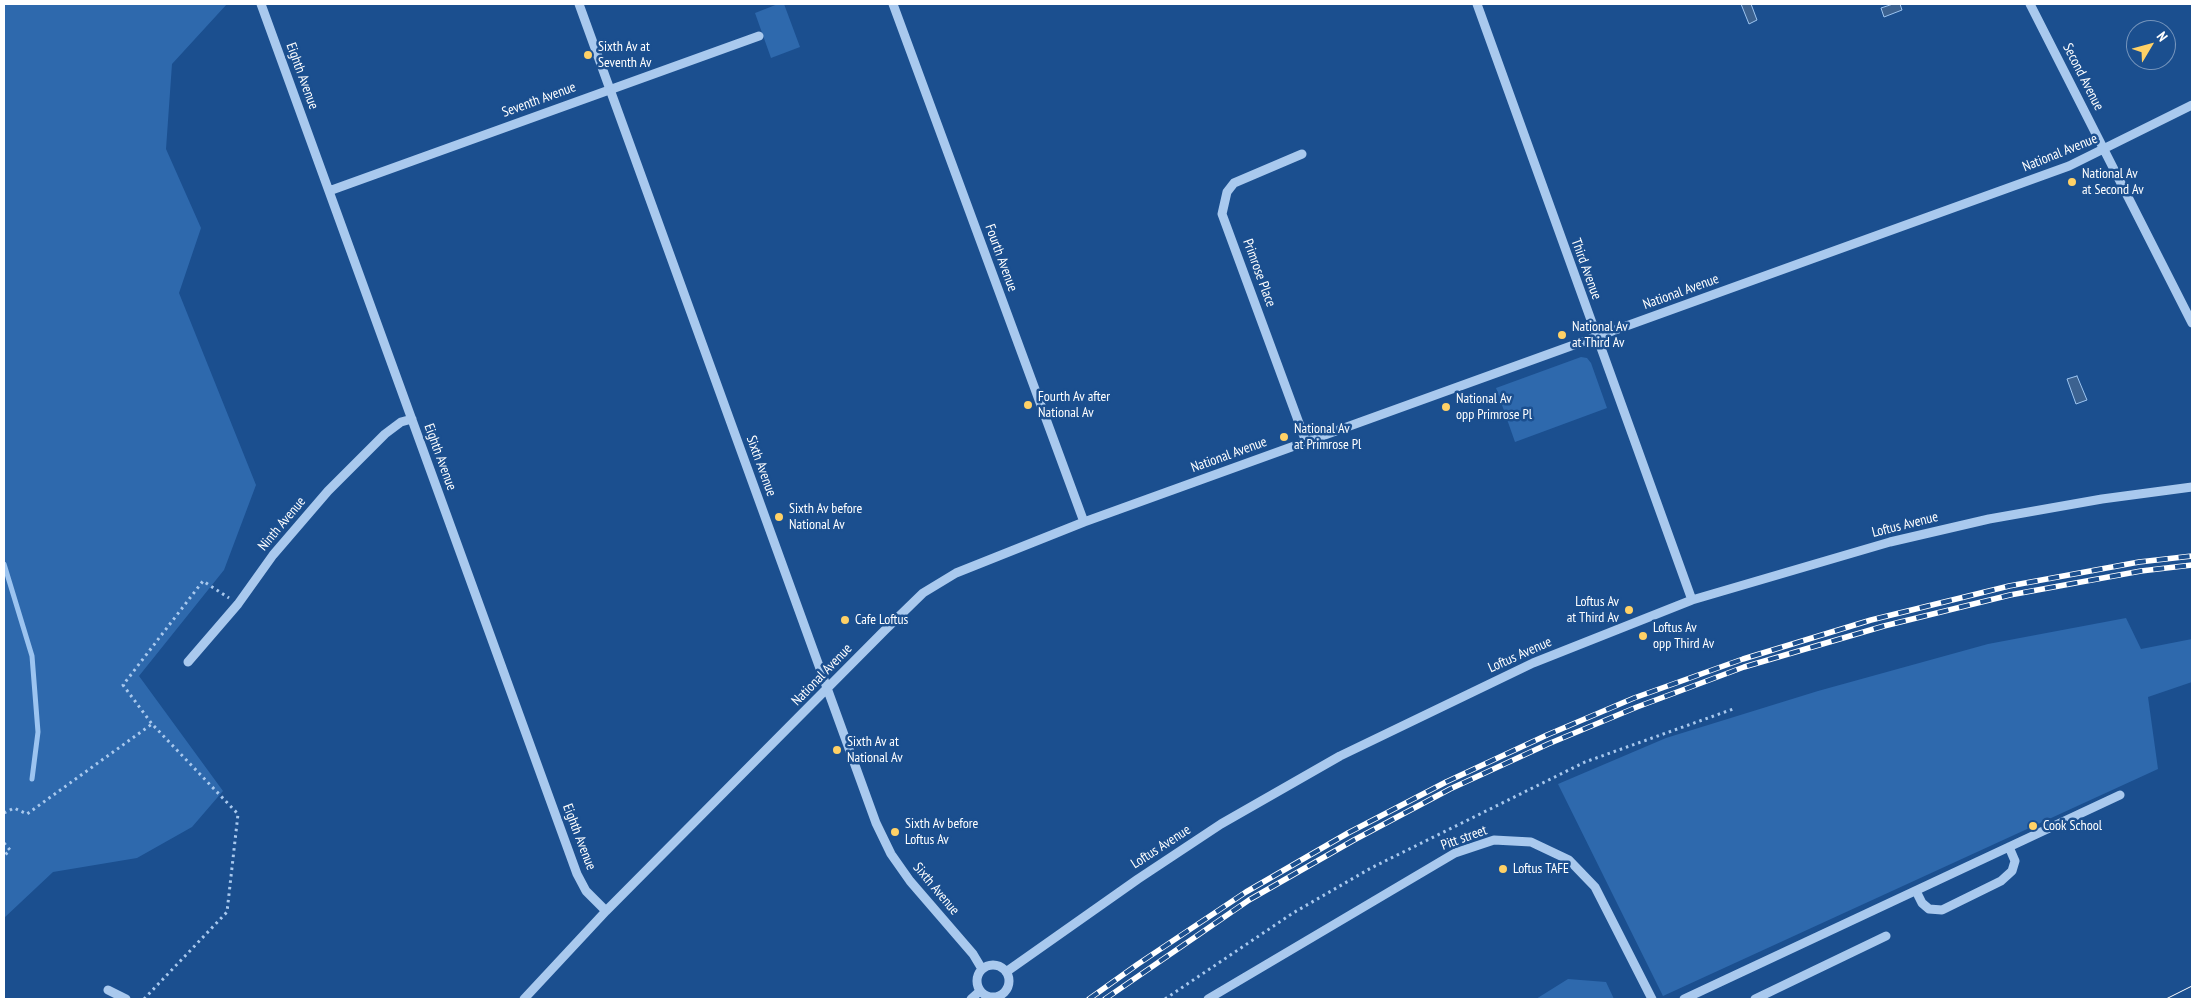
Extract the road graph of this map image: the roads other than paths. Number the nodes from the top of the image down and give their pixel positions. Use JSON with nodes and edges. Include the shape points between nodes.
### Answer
{"nodes":[{"id":1,"x":262,"y":4,"type":"edge"},
{"id":2,"x":579,"y":4,"type":"edge"},
{"id":3,"x":893,"y":4,"type":"edge"},
{"id":4,"x":1477,"y":4,"type":"edge"},
{"id":5,"x":2030,"y":4,"type":"edge"},
{"id":6,"x":759,"y":36,"type":"dead end"},
{"id":7,"x":610,"y":88,"type":"junction"},
{"id":8,"x":2192,"y":105,"type":"edge"},
{"id":9,"x":2105,"y":150,"type":"junction"},
{"id":10,"x":1302,"y":154,"type":"dead end"},
{"id":11,"x":329,"y":191,"type":"junction"},
{"id":12,"x":2192,"y":323,"type":"edge"},
{"id":13,"x":1596,"y":338,"type":"junction"},
{"id":14,"x":412,"y":419,"type":"junction"},
{"id":15,"x":1306,"y":442,"type":"junction"},
{"id":16,"x":2192,"y":487,"type":"edge"},
{"id":17,"x":1084,"y":522,"type":"junction"},
{"id":18,"x":1692,"y":600,"type":"junction"},
{"id":19,"x":188,"y":662,"type":"dead end"},
{"id":20,"x":827,"y":688,"type":"junction"},
{"id":21,"x":2120,"y":795,"type":"dead end"},
{"id":22,"x":2009,"y":847,"type":"junction"},
{"id":23,"x":1916,"y":891,"type":"junction"},
{"id":24,"x":606,"y":911,"type":"junction"},
{"id":25,"x":1886,"y":936,"type":"dead end"},
{"id":26,"x":982,"y":969,"type":"junction"},
{"id":27,"x":1006,"y":972,"type":"junction"},
{"id":28,"x":108,"y":990,"type":"dead end"},
{"id":29,"x":980,"y":991,"type":"junction"},
{"id":30,"x":126,"y":999,"type":"edge"},
{"id":31,"x":524,"y":999,"type":"edge"},
{"id":32,"x":971,"y":999,"type":"edge"},
{"id":33,"x":1208,"y":999,"type":"edge"},
{"id":34,"x":1652,"y":999,"type":"edge"},
{"id":35,"x":1684,"y":999,"type":"edge"},
{"id":36,"x":1755,"y":999,"type":"edge"}],
"edges":[{"from":1,"to":11,"type":"street","name":"Eighth Avenue"},
{"from":2,"to":7,"type":"street","name":"Sixth Avenue"},
{"from":3,"to":17,"type":"street","name":"Fourth Avenue"},
{"from":4,"to":13,"type":"street","name":"Third Avenue"},
{"from":5,"to":9,"type":"street","name":"Second Avenue"},
{"from":6,"to":7,"type":"street","name":"Seventh Avenue"},
{"from":7,"to":11,"type":"street","name":"Seventh Avenue"},
{"from":7,"to":20,"type":"street","name":"Sixth Avenue"},
{"from":8,"to":9,"type":"street","name":"National Avenue"},
{"from":9,"to":12,"type":"street","name":"Second Avenue"},
{"from":9,"to":13,"type":"street","name":"National Avenue","via":[[2069,166]]},
{"from":10,"to":15,"type":"street","name":"Primrose Place","via":[[1234,183],[1227,192],[1222,214]]},
{"from":11,"to":14,"type":"street","name":"Eighth Avenue"},
{"from":13,"to":15,"type":"street","name":"National Avenue"},
{"from":13,"to":18,"type":"street","name":"Third Avenue"},
{"from":14,"to":19,"type":"street","name":"Ninth Avenue","via":[[401,422],[385,434],[328,491]]},
{"from":14,"to":24,"type":"street","name":"Eighth Avenue","via":[[577,874],[586,891]]},
{"from":15,"to":17,"type":"street","name":"National Avenue"},
{"from":16,"to":18,"type":"street","name":"Loftus Avenue","via":[[1990,518],[1890,542]]},
{"from":17,"to":20,"type":"street","name":"National Avenue","via":[[965,569],[924,593]]},
{"from":18,"to":27,"type":"street","name":"Loftus Avenue","via":[[1533,663],[1340,756],[1221,824]]},
{"from":20,"to":24,"type":"street","name":"National Avenue"},
{"from":20,"to":26,"type":"street","name":"Sixth Avenue","via":[[876,823],[891,854]]},
{"from":21,"to":22,"type":"street"},
{"from":22,"to":23,"type":"street"},
{"from":22,"to":23,"type":"street","via":[[2015,861],[2012,871],[2001,881],[1942,910],[1929,909],[1922,904]]},
{"from":23,"to":35,"type":"street"},
{"from":24,"to":31,"type":"street","name":"National Avenue"},
{"from":25,"to":36,"type":"street"},
{"from":26,"to":27,"type":"street","via":[[997,966]]},
{"from":26,"to":29,"type":"street","via":[[977,980]]},
{"from":27,"to":29,"type":"street","via":[[1009,981],[1002,994],[988,997]]},
{"from":28,"to":30,"type":"street"},
{"from":29,"to":32,"type":"street"},
{"from":33,"to":34,"type":"street","name":"Pitt street","via":[[1455,853],[1494,840],[1531,842],[1569,860],[1595,887]]}]}
